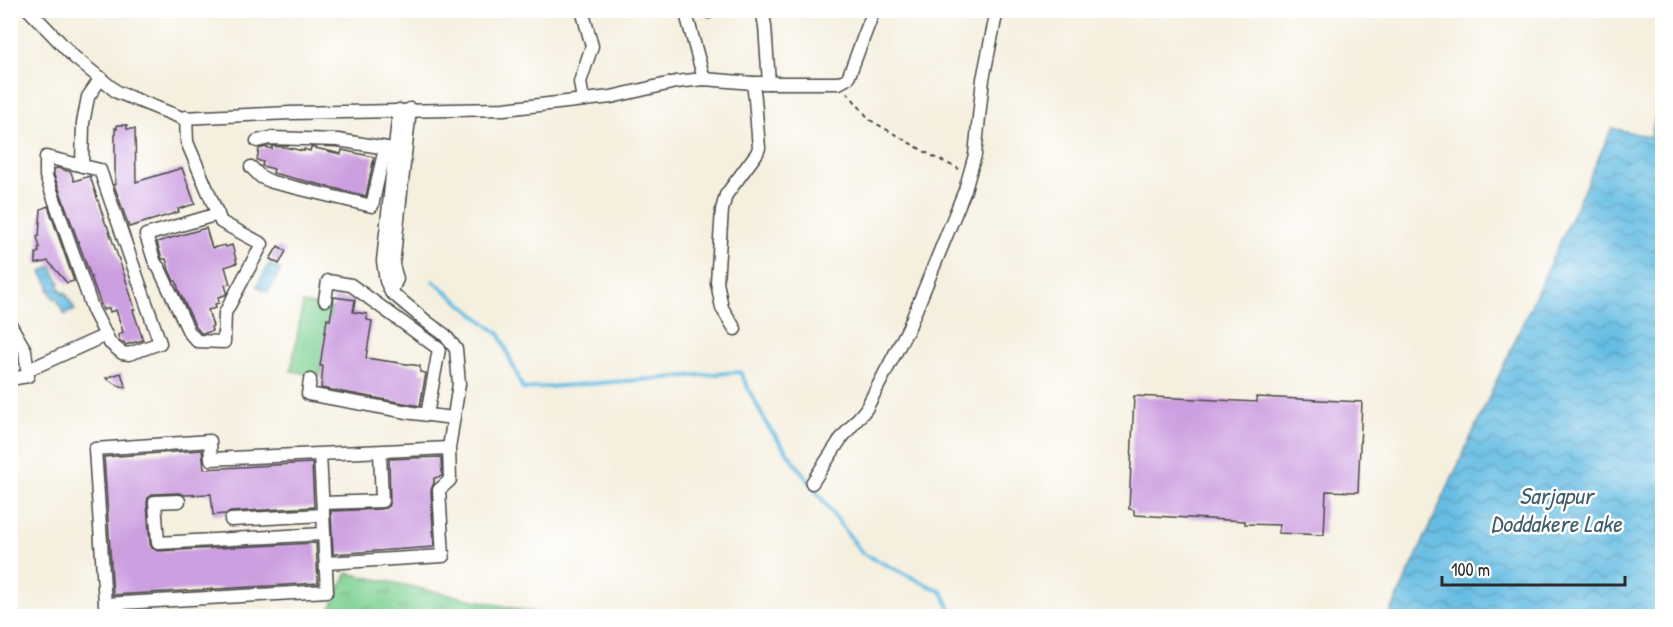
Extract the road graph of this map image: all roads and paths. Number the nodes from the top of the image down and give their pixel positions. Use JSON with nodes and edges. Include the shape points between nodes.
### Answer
{"nodes":[{"id":1,"x":28,"y":10,"type":"edge"},
{"id":2,"x":582,"y":10,"type":"edge"},
{"id":3,"x":685,"y":10,"type":"edge"},
{"id":4,"x":708,"y":10,"type":"edge"},
{"id":5,"x":715,"y":10,"type":"edge"},
{"id":6,"x":762,"y":10,"type":"edge"},
{"id":7,"x":874,"y":10,"type":"edge"},
{"id":8,"x":997,"y":10,"type":"edge"},
{"id":9,"x":101,"y":78,"type":"junction"},
{"id":10,"x":704,"y":79,"type":"junction"},
{"id":11,"x":753,"y":83,"type":"junction"},
{"id":12,"x":769,"y":83,"type":"junction"},
{"id":13,"x":839,"y":83,"type":"junction"},
{"id":14,"x":583,"y":100,"type":"junction"},
{"id":15,"x":405,"y":110,"type":"junction"},
{"id":16,"x":186,"y":117,"type":"junction"},
{"id":17,"x":257,"y":141,"type":"dead end"},
{"id":18,"x":390,"y":149,"type":"junction"},
{"id":19,"x":82,"y":166,"type":"junction"},
{"id":20,"x":251,"y":167,"type":"dead end"},
{"id":21,"x":969,"y":174,"type":"junction"},
{"id":22,"x":218,"y":214,"type":"junction"},
{"id":23,"x":392,"y":292,"type":"junction"},
{"id":24,"x":325,"y":300,"type":"dead end"},
{"id":25,"x":10,"y":324,"type":"edge"},
{"id":26,"x":735,"y":329,"type":"dead end"},
{"id":27,"x":106,"y":336,"type":"junction"},
{"id":28,"x":28,"y":370,"type":"junction"},
{"id":29,"x":10,"y":379,"type":"edge"},
{"id":30,"x":310,"y":380,"type":"dead end"},
{"id":31,"x":427,"y":415,"type":"junction"},
{"id":32,"x":453,"y":418,"type":"junction"},
{"id":33,"x":449,"y":448,"type":"junction"},
{"id":34,"x":380,"y":452,"type":"junction"},
{"id":35,"x":320,"y":454,"type":"junction"},
{"id":36,"x":812,"y":483,"type":"dead end"},
{"id":37,"x":179,"y":501,"type":"dead end"},
{"id":38,"x":323,"y":509,"type":"junction"},
{"id":39,"x":231,"y":520,"type":"dead end"},
{"id":40,"x":324,"y":534,"type":"junction"},
{"id":41,"x":326,"y":563,"type":"junction"}],
"edges":[{"from":1,"to":9,"type":"street","via":[[74,57]]},
{"from":2,"to":14,"type":"street","via":[[592,46],[580,82]]},
{"from":3,"to":10,"type":"street"},
{"from":4,"to":5,"type":"street"},
{"from":6,"to":12,"type":"street"},
{"from":7,"to":13,"type":"street","via":[[848,78]]},
{"from":8,"to":21,"type":"street"},
{"from":9,"to":16,"type":"street","via":[[117,92]]},
{"from":9,"to":19,"type":"street","via":[[88,97]]},
{"from":10,"to":11,"type":"street"},
{"from":10,"to":14,"type":"street"},
{"from":11,"to":12,"type":"street"},
{"from":11,"to":26,"type":"street","via":[[759,148],[726,195],[722,210],[717,282],[722,308]]},
{"from":12,"to":13,"type":"street"},
{"from":13,"to":21,"type":"path","via":[[870,120]]},
{"from":14,"to":15,"type":"street","via":[[504,109]]},
{"from":15,"to":16,"type":"street"},
{"from":15,"to":18,"type":"street"},
{"from":15,"to":23,"type":"street","via":[[393,265],[397,279]]},
{"from":16,"to":22,"type":"street","via":[[187,142]]},
{"from":17,"to":18,"type":"street","via":[[338,140]]},
{"from":18,"to":20,"type":"street","via":[[372,206],[272,182]]},
{"from":18,"to":23,"type":"street","via":[[383,261]]},
{"from":19,"to":27,"type":"street","via":[[46,157],[46,176],[93,310]]},
{"from":19,"to":27,"type":"street","via":[[100,170],[160,343],[129,354],[110,344]]},
{"from":21,"to":36,"type":"street","via":[[909,327],[866,409]]},
{"from":22,"to":22,"type":"street","via":[[221,222],[262,244],[225,313],[224,342],[197,341],[155,263],[146,235]]},
{"from":23,"to":32,"type":"street","via":[[445,335],[456,349],[459,384]]},
{"from":24,"to":31,"type":"street","via":[[328,281],[351,285],[439,349]]},
{"from":25,"to":28,"type":"street","via":[[25,350]]},
{"from":27,"to":28,"type":"street"},
{"from":28,"to":29,"type":"street","via":[[28,376]]},
{"from":30,"to":31,"type":"street","via":[[308,393]]},
{"from":31,"to":32,"type":"street"},
{"from":32,"to":33,"type":"street"},
{"from":33,"to":34,"type":"street"},
{"from":33,"to":41,"type":"street","via":[[450,480],[440,490],[443,556]]},
{"from":34,"to":35,"type":"street"},
{"from":34,"to":38,"type":"street","via":[[382,501]]},
{"from":35,"to":38,"type":"street"},
{"from":35,"to":41,"type":"street","via":[[211,459],[210,441],[95,449],[105,604],[327,591]]},
{"from":37,"to":40,"type":"street","via":[[155,502],[158,543]]},
{"from":38,"to":39,"type":"street"},
{"from":38,"to":40,"type":"street"},
{"from":40,"to":41,"type":"street"}]}
